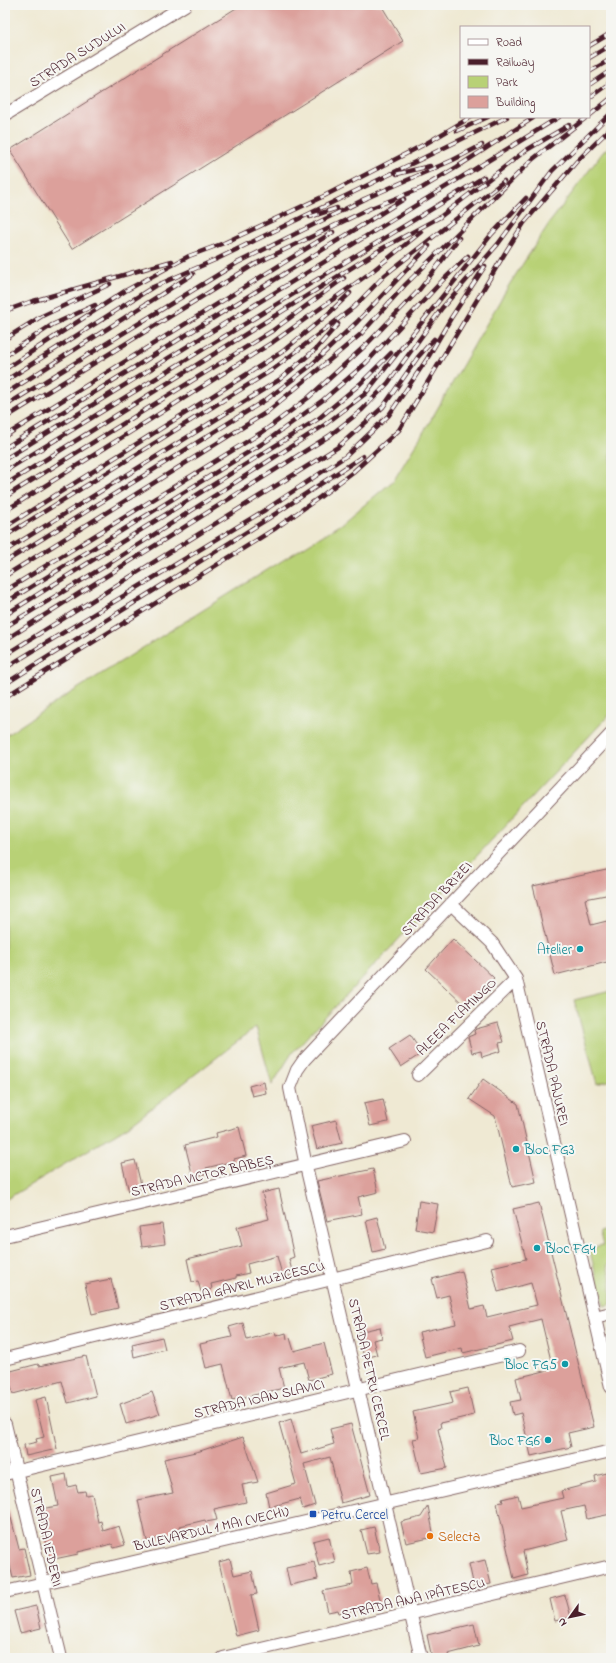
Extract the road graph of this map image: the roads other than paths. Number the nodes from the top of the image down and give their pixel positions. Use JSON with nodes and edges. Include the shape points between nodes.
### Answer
{"nodes":[{"id":1,"x":185,"y":5,"type":"edge"},
{"id":2,"x":5,"y":115,"type":"edge"},
{"id":3,"x":611,"y":734,"type":"edge"},
{"id":4,"x":451,"y":904,"type":"junction"},
{"id":5,"x":516,"y":979,"type":"junction"},
{"id":6,"x":418,"y":1075,"type":"dead end"},
{"id":7,"x":290,"y":1088,"type":"joint"},
{"id":8,"x":405,"y":1142,"type":"dead end"},
{"id":9,"x":306,"y":1166,"type":"junction"},
{"id":10,"x":5,"y":1236,"type":"edge"},
{"id":11,"x":487,"y":1241,"type":"dead end"},
{"id":12,"x":333,"y":1278,"type":"junction"},
{"id":13,"x":611,"y":1313,"type":"edge"},
{"id":14,"x":595,"y":1317,"type":"junction"},
{"id":15,"x":519,"y":1351,"type":"dead end"},
{"id":16,"x":5,"y":1358,"type":"edge"},
{"id":17,"x":611,"y":1387,"type":"edge"},
{"id":18,"x":359,"y":1389,"type":"junction"},
{"id":19,"x":5,"y":1424,"type":"edge"},
{"id":20,"x":611,"y":1451,"type":"edge"},
{"id":21,"x":11,"y":1472,"type":"edge"},
{"id":22,"x":385,"y":1504,"type":"junction"},
{"id":23,"x":611,"y":1566,"type":"edge"},
{"id":24,"x":43,"y":1583,"type":"junction"},
{"id":25,"x":5,"y":1592,"type":"edge"},
{"id":26,"x":411,"y":1614,"type":"junction"},
{"id":27,"x":61,"y":1658,"type":"edge"},
{"id":28,"x":223,"y":1658,"type":"edge"},
{"id":29,"x":421,"y":1658,"type":"edge"}],
"edges":[{"from":1,"to":2,"type":"street","name":"STRADA SUDULUI"},
{"from":3,"to":4,"type":"street","name":"STRADA BRIZEI"},
{"from":4,"to":5,"type":"street","name":"STRADA PAJUREI","via":[[492,943]]},
{"from":4,"to":7,"type":"street","name":"STRADA BRIZEI","via":[[304,1060],[296,1070]]},
{"from":5,"to":6,"type":"street","name":"ALEEA FLAMINGO"},
{"from":5,"to":14,"type":"street","name":"STRADA PAJUREI"},
{"from":7,"to":9,"type":"street","name":"STRADA PETRU CERCEL"},
{"from":8,"to":9,"type":"street","name":"STRADA VICTOR BABEȘ"},
{"from":9,"to":10,"type":"street","name":"STRADA VICTOR BABEȘ"},
{"from":9,"to":12,"type":"street","name":"STRADA PETRU CERCEL"},
{"from":11,"to":12,"type":"street","name":"STRADA GAVRIL MUZICESCU"},
{"from":12,"to":16,"type":"street","name":"STRADA GAVRIL MUZICESCU"},
{"from":12,"to":18,"type":"street","name":"STRADA PETRU CERCEL"},
{"from":13,"to":14,"type":"street"},
{"from":14,"to":17,"type":"street","name":"STRADA PAJUREI"},
{"from":15,"to":18,"type":"street","name":"STRADA IOAN SLAVICI"},
{"from":18,"to":21,"type":"street","name":"STRADA IOAN SLAVICI"},
{"from":18,"to":22,"type":"street","name":"STRADA PETRU CERCEL"},
{"from":19,"to":21,"type":"street","name":"STRADA IEDERII"},
{"from":20,"to":22,"type":"street","name":"BULEVARDUL 1 MAI (VECHI)"},
{"from":21,"to":24,"type":"street","name":"STRADA IEDERII"},
{"from":22,"to":24,"type":"street","name":"BULEVARDUL 1 MAI (VECHI)"},
{"from":22,"to":26,"type":"street","name":"STRADA PETRU CERCEL"},
{"from":23,"to":26,"type":"street","name":"STRADA ANA IPĂTESCU"},
{"from":24,"to":25,"type":"street","name":"BULEVARDUL 1 MAI (VECHI)"},
{"from":24,"to":27,"type":"street","name":"STRADA IEDERII"},
{"from":26,"to":28,"type":"street","name":"STRADA ANA IPĂTESCU"},
{"from":26,"to":29,"type":"street","name":"STRADA PETRU CERCEL"}]}
